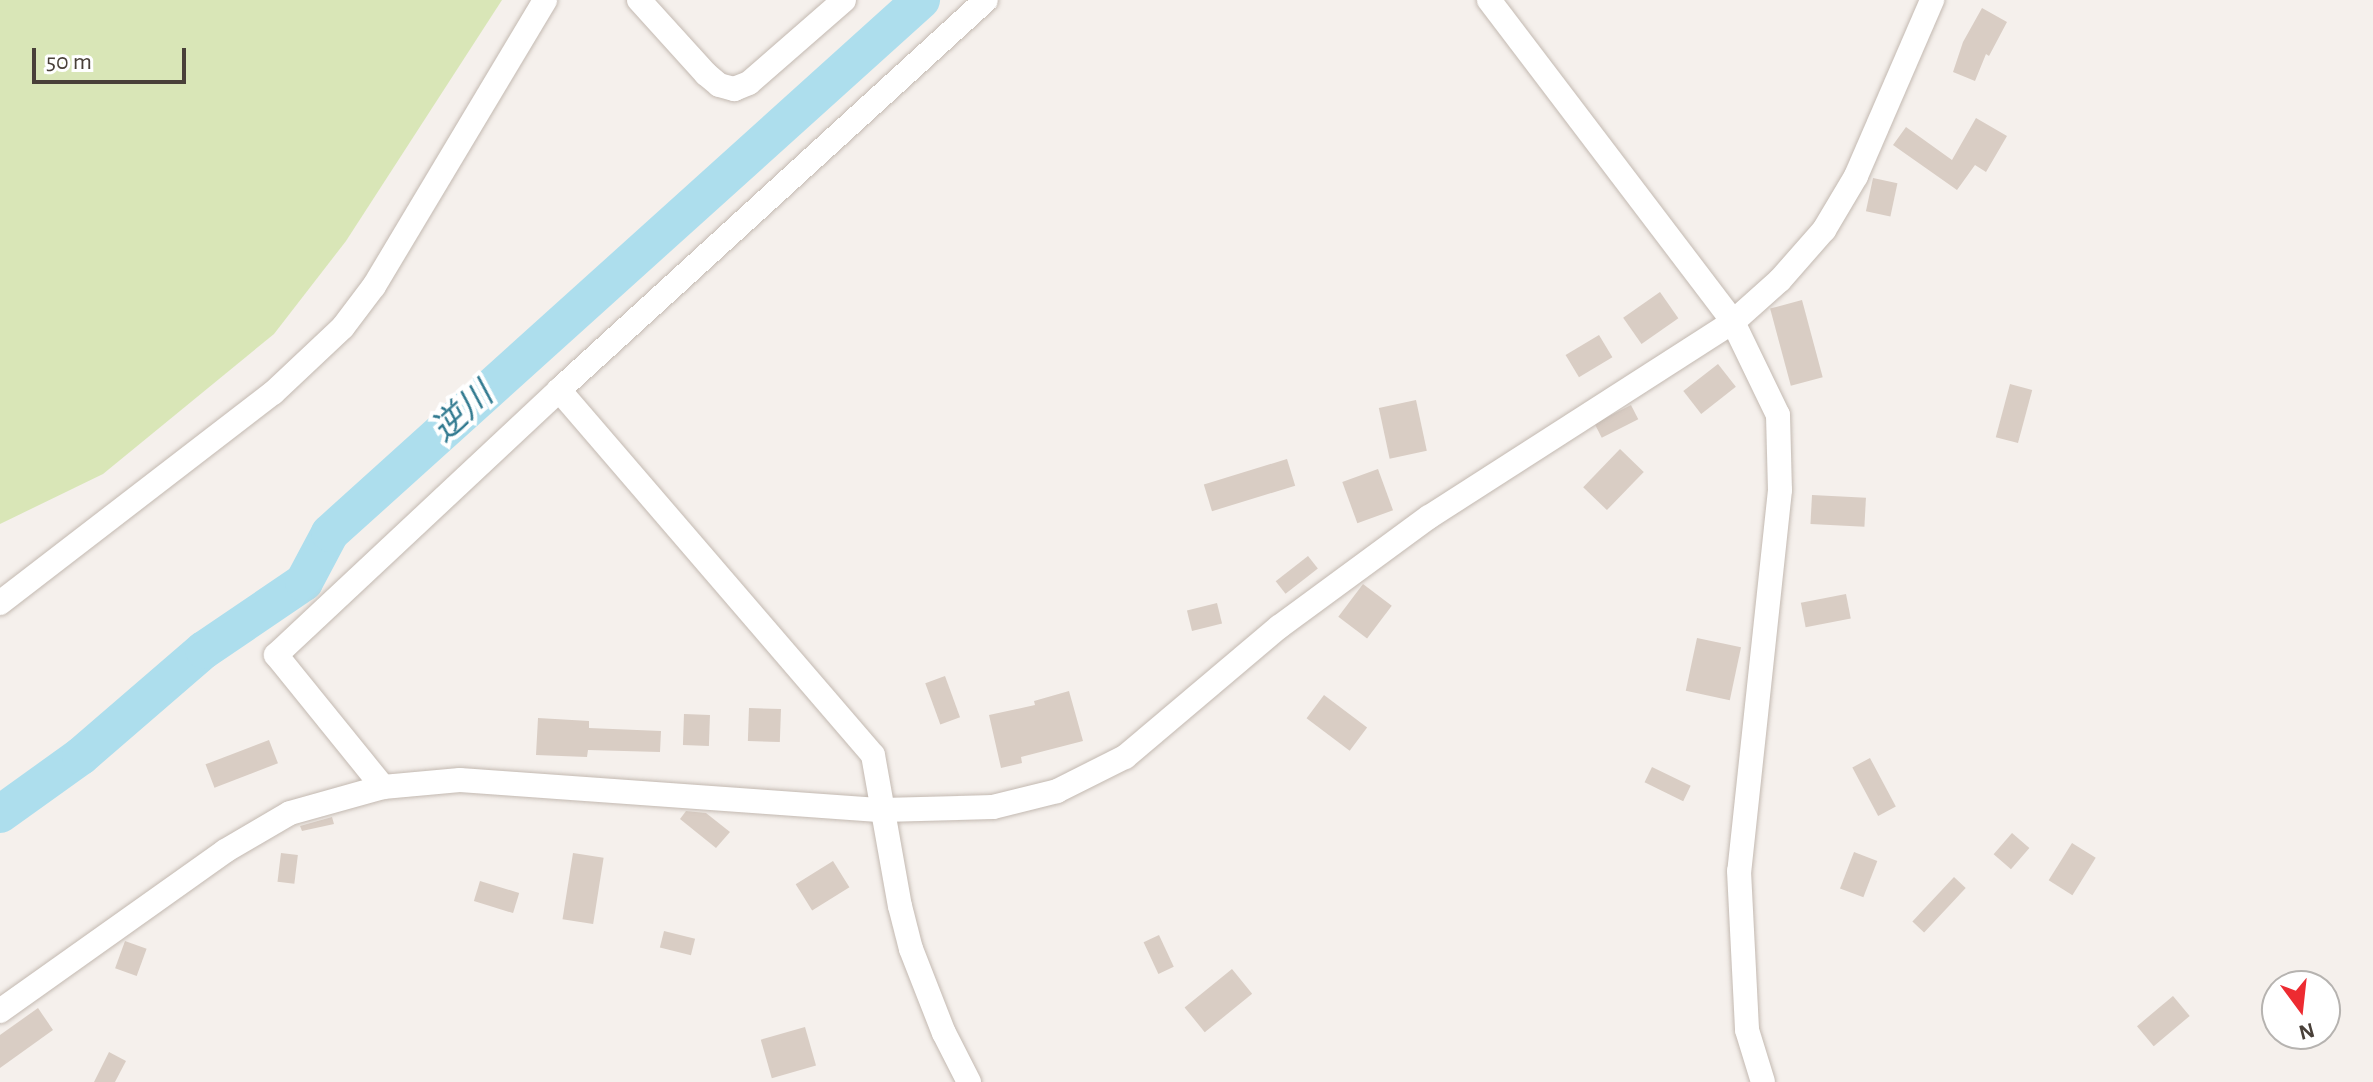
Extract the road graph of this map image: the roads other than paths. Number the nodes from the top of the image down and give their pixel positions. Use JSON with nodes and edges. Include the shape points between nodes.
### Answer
{"nodes":[{"id":1,"x":545,"y":0,"type":"edge"},
{"id":2,"x":639,"y":0,"type":"edge"},
{"id":3,"x":844,"y":0,"type":"edge"},
{"id":4,"x":986,"y":0,"type":"edge"},
{"id":5,"x":1489,"y":0,"type":"edge"},
{"id":6,"x":1932,"y":0,"type":"edge"},
{"id":7,"x":1733,"y":322,"type":"junction"},
{"id":8,"x":559,"y":390,"type":"junction"},
{"id":9,"x":0,"y":603,"type":"edge"},
{"id":10,"x":383,"y":787,"type":"junction"},
{"id":11,"x":882,"y":810,"type":"junction"},
{"id":12,"x":0,"y":1011,"type":"edge"},
{"id":13,"x":969,"y":1082,"type":"edge"},
{"id":14,"x":1763,"y":1082,"type":"edge"}],
"edges":[{"from":1,"to":9,"type":"street","via":[[374,286],[343,327],[273,393]]},
{"from":2,"to":3,"type":"street","via":[[706,74],[734,89],[749,83]]},
{"from":4,"to":8,"type":"street"},
{"from":5,"to":7,"type":"street"},
{"from":6,"to":7,"type":"street","via":[[1856,176],[1824,230]]},
{"from":7,"to":11,"type":"street","via":[[1429,517],[1279,627],[1125,757],[1057,791],[993,807]]},
{"from":7,"to":14,"type":"street","via":[[1778,415],[1780,490],[1739,871],[1747,1030]]},
{"from":8,"to":10,"type":"street","via":[[276,655]]},
{"from":8,"to":11,"type":"street","via":[[873,755]]},
{"from":10,"to":11,"type":"street","via":[[460,780]]},
{"from":10,"to":12,"type":"street","via":[[290,813],[225,851]]},
{"from":11,"to":13,"type":"street","via":[[911,949]]}]}
